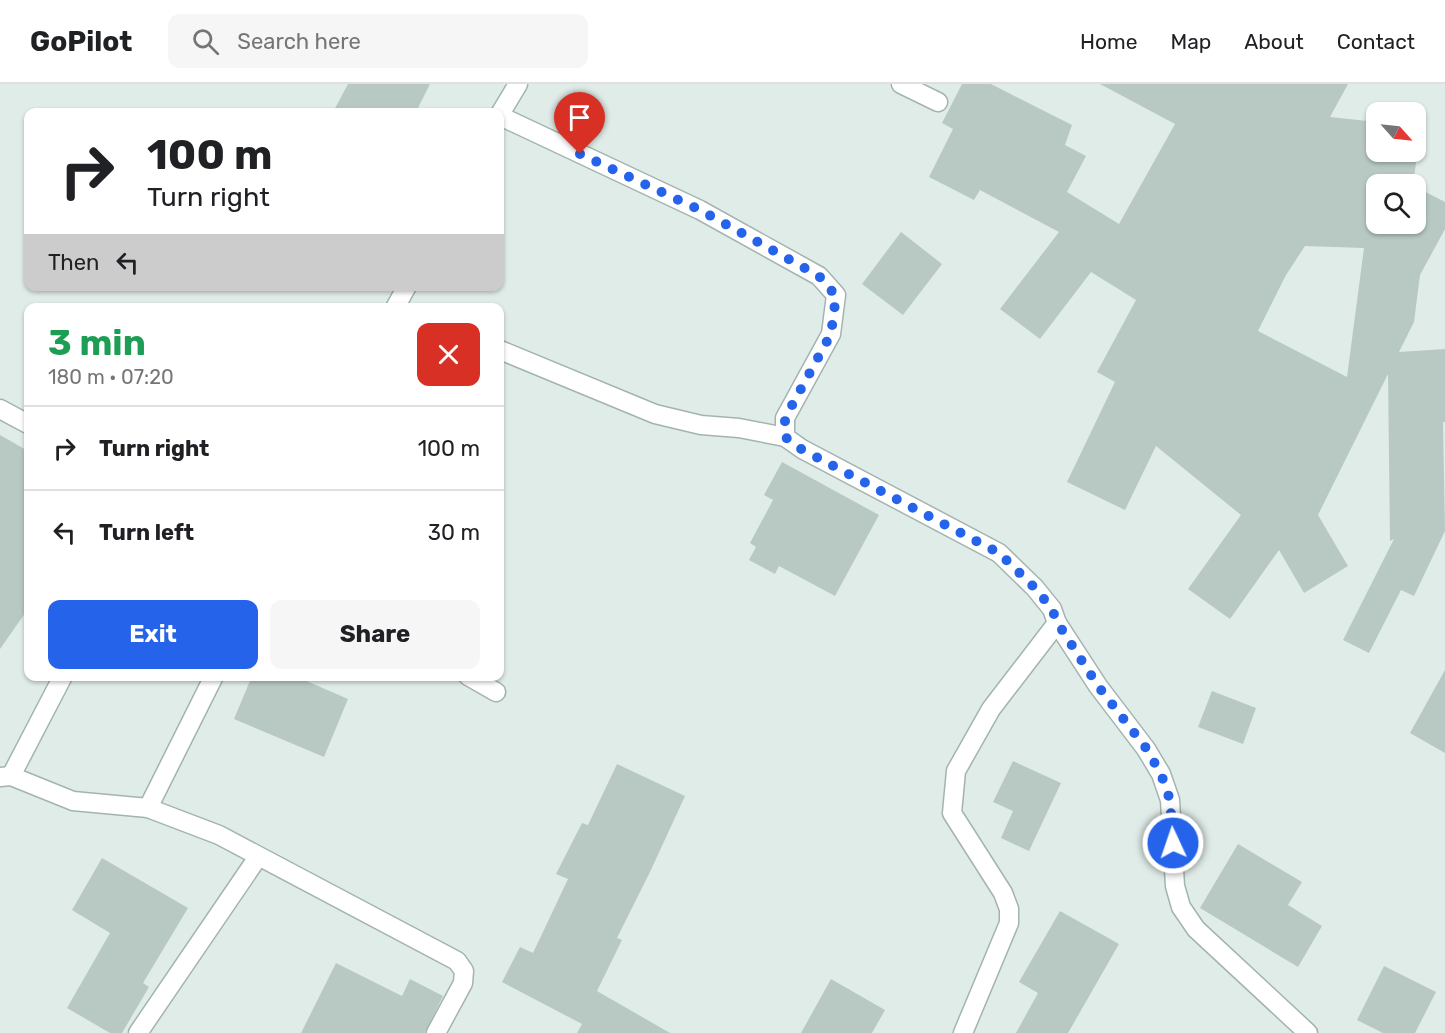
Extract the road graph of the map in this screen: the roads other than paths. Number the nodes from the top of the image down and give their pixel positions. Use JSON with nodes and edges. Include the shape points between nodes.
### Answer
{"nodes":[{"id":1,"x":518,"y":84,"type":"edge"},
{"id":2,"x":901,"y":84,"type":"edge"},
{"id":3,"x":938,"y":102,"type":"dead end"},
{"id":4,"x":504,"y":108,"type":"edge"},
{"id":5,"x":504,"y":117,"type":"edge"},
{"id":6,"x":504,"y":352,"type":"edge"},
{"id":7,"x":0,"y":409,"type":"edge"},
{"id":8,"x":24,"y":422,"type":"edge"},
{"id":9,"x":785,"y":437,"type":"junction"},
{"id":10,"x":1057,"y":622,"type":"junction"},
{"id":11,"x":60,"y":681,"type":"edge"},
{"id":12,"x":212,"y":681,"type":"edge"},
{"id":13,"x":477,"y":681,"type":"edge"},
{"id":14,"x":496,"y":692,"type":"dead end"},
{"id":15,"x":5,"y":776,"type":"edge"},
{"id":16,"x":148,"y":808,"type":"junction"},
{"id":17,"x":258,"y":857,"type":"junction"},
{"id":18,"x":138,"y":1033,"type":"edge"},
{"id":19,"x":436,"y":1033,"type":"edge"},
{"id":20,"x":963,"y":1033,"type":"edge"},
{"id":21,"x":1308,"y":1033,"type":"edge"}],
"edges":[{"from":1,"to":4,"type":"street"},
{"from":2,"to":3,"type":"street"},
{"from":5,"to":9,"type":"street","via":[[700,210],[819,276],[831,289],[836,296],[831,334],[785,418]]},
{"from":6,"to":9,"type":"street","via":[[655,414]]},
{"from":7,"to":8,"type":"street"},
{"from":9,"to":10,"type":"street","via":[[999,553],[1035,588]]},
{"from":10,"to":20,"type":"street","via":[[991,709],[956,771],[952,813],[1004,892],[1009,909],[1009,923]]},
{"from":10,"to":21,"type":"street","via":[[1161,774],[1170,800],[1175,886],[1180,907],[1196,929]]},
{"from":11,"to":15,"type":"street"},
{"from":12,"to":16,"type":"street"},
{"from":13,"to":14,"type":"street"},
{"from":15,"to":16,"type":"street","via":[[73,801]]},
{"from":16,"to":17,"type":"street","via":[[219,835]]},
{"from":17,"to":18,"type":"street"},
{"from":17,"to":19,"type":"street","via":[[457,962],[464,971],[463,983]]}]}
